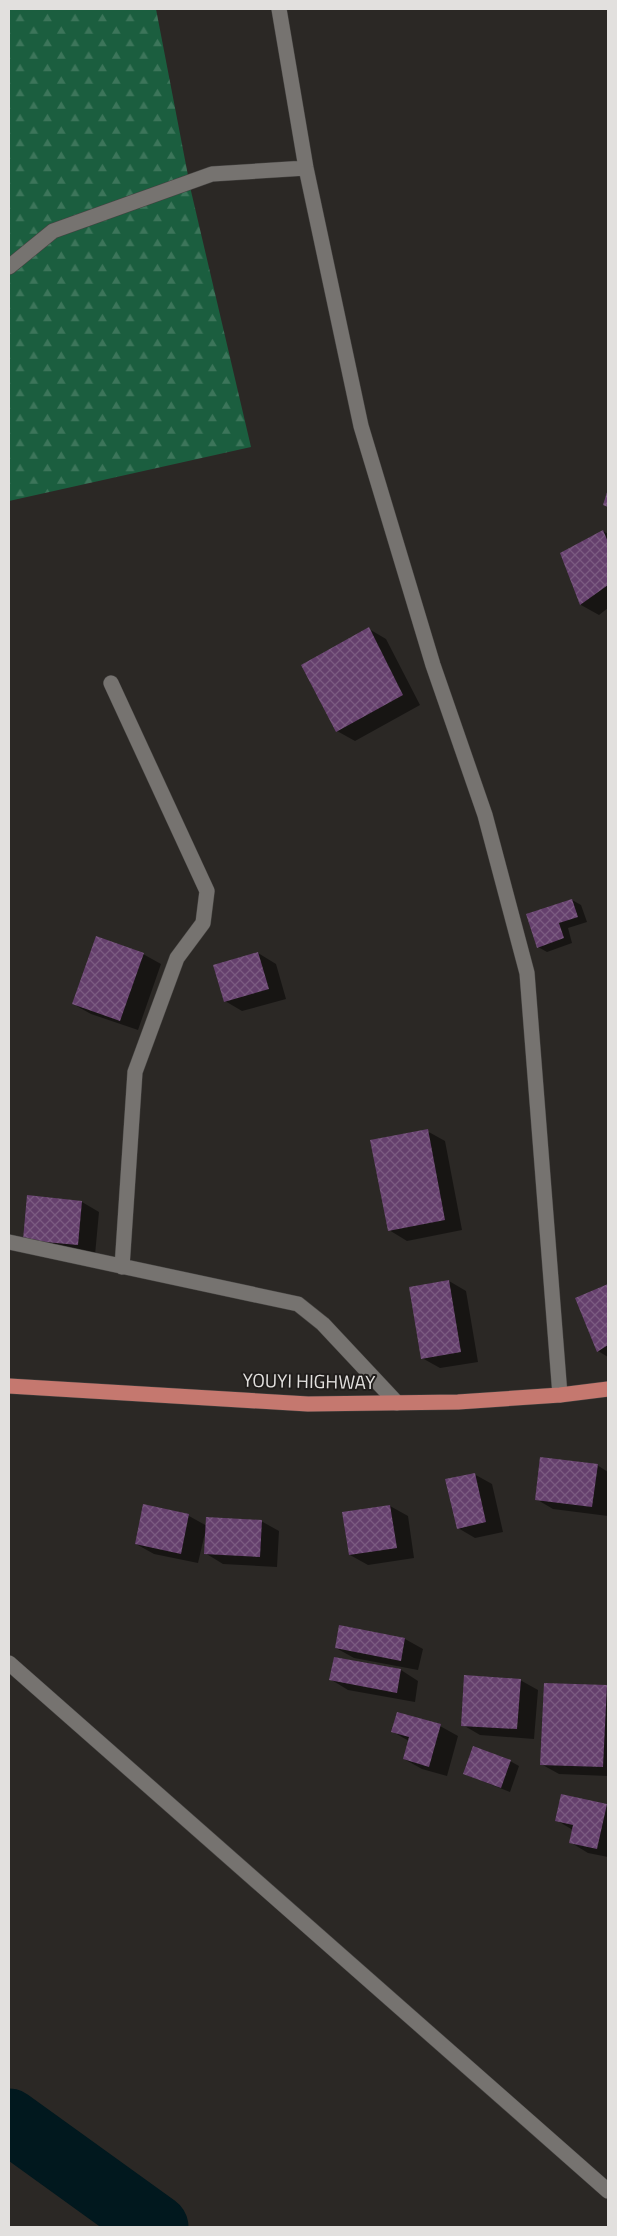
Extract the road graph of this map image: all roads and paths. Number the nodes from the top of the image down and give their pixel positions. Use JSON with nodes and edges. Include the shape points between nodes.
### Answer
{"nodes":[{"id":1,"x":279,"y":9,"type":"edge"},
{"id":2,"x":306,"y":168,"type":"junction"},
{"id":3,"x":9,"y":267,"type":"edge"},
{"id":4,"x":111,"y":683,"type":"dead end"},
{"id":5,"x":9,"y":1242,"type":"edge"},
{"id":6,"x":122,"y":1267,"type":"junction"},
{"id":7,"x":9,"y":1386,"type":"edge"},
{"id":8,"x":608,"y":1389,"type":"edge"},
{"id":9,"x":560,"y":1395,"type":"junction"},
{"id":10,"x":397,"y":1402,"type":"junction"},
{"id":11,"x":9,"y":1662,"type":"edge"},
{"id":12,"x":608,"y":2191,"type":"edge"}],
"edges":[{"from":1,"to":2,"type":"street"},
{"from":2,"to":3,"type":"street","via":[[212,174],[53,231]]},
{"from":2,"to":9,"type":"street","via":[[361,426],[433,666],[486,815],[527,973]]},
{"from":4,"to":6,"type":"street","via":[[207,891],[203,923],[177,958],[135,1072]]},
{"from":5,"to":6,"type":"street"},
{"from":6,"to":10,"type":"street","via":[[298,1304],[323,1324]]},
{"from":7,"to":10,"type":"main road","name":"YOUYI HIGHWAY","via":[[308,1404]]},
{"from":8,"to":9,"type":"main road","name":"YOUYI HIGHWAY"},
{"from":9,"to":10,"type":"main road","name":"YOUYI HIGHWAY","via":[[458,1402]]},
{"from":11,"to":12,"type":"street"}]}
